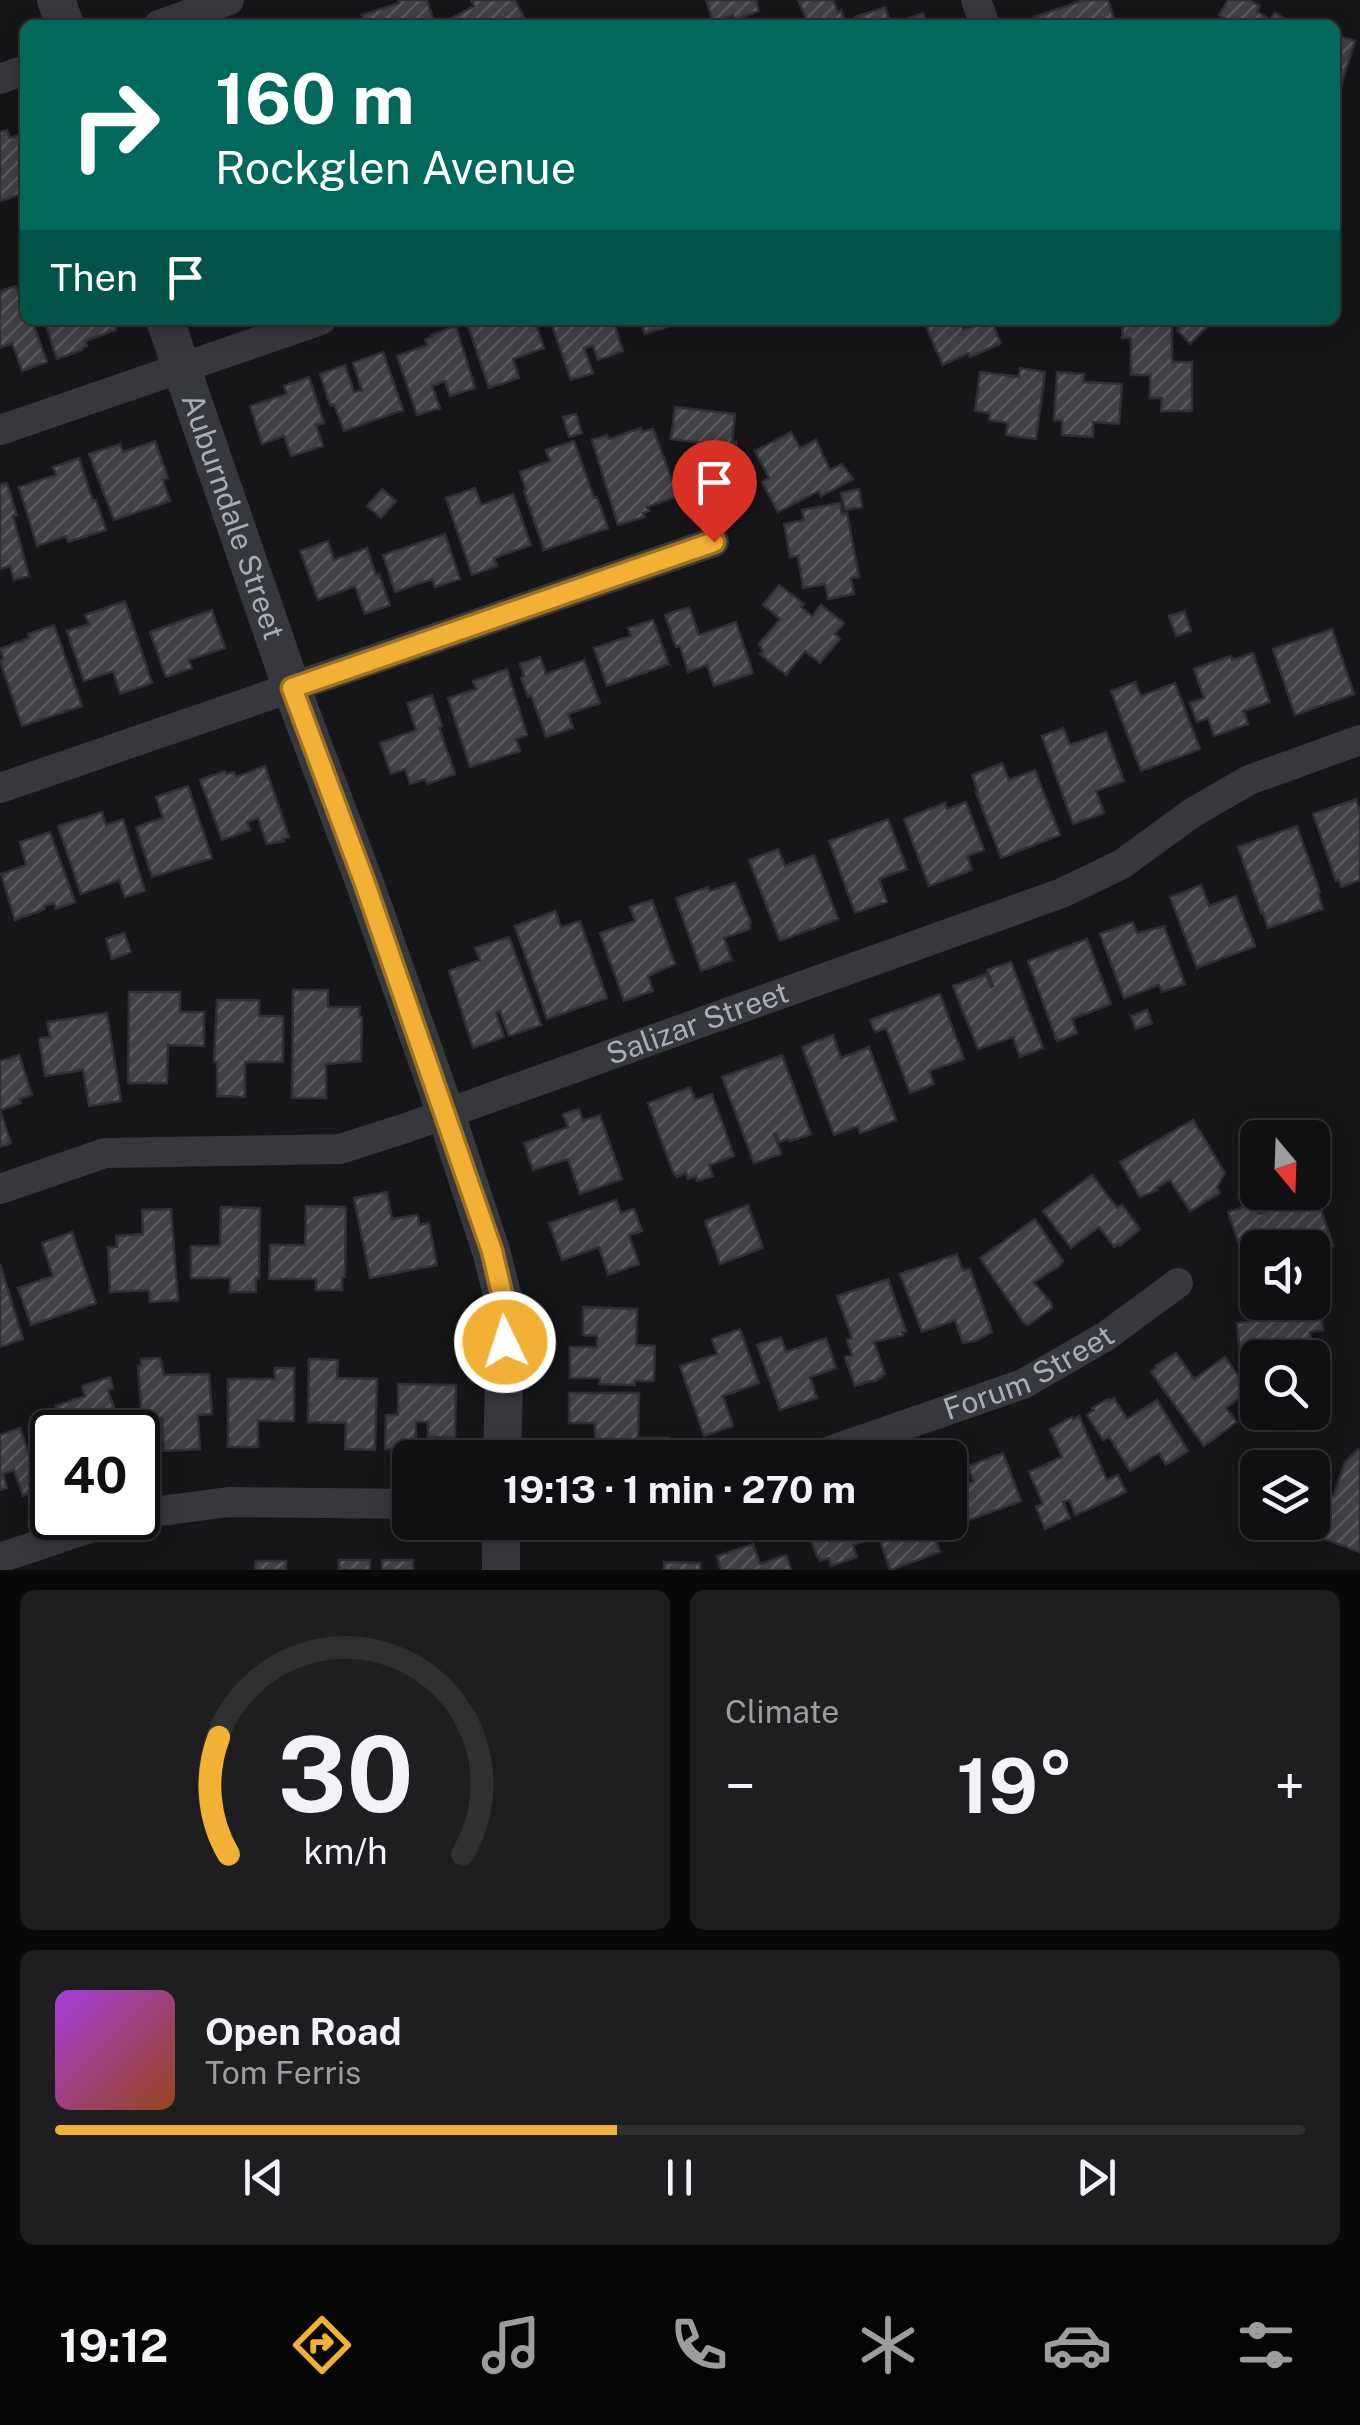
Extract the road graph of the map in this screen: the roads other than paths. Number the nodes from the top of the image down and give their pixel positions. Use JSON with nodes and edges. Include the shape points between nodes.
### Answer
{"nodes":[{"id":1,"x":229,"y":0,"type":"edge"},
{"id":2,"x":173,"y":20,"type":"edge"},
{"id":3,"x":167,"y":325,"type":"edge"},
{"id":4,"x":307,"y":325,"type":"edge"},
{"id":5,"x":182,"y":368,"type":"junction"},
{"id":6,"x":0,"y":430,"type":"edge"},
{"id":7,"x":714,"y":542,"type":"dead end"},
{"id":8,"x":292,"y":688,"type":"junction"},
{"id":9,"x":1360,"y":740,"type":"edge"},
{"id":10,"x":0,"y":788,"type":"edge"},
{"id":11,"x":446,"y":1114,"type":"junction"},
{"id":12,"x":0,"y":1189,"type":"edge"},
{"id":13,"x":1178,"y":1283,"type":"dead end"},
{"id":14,"x":502,"y":1440,"type":"edge"},
{"id":15,"x":862,"y":1440,"type":"edge"},
{"id":16,"x":392,"y":1504,"type":"edge"},
{"id":17,"x":160,"y":1511,"type":"edge"},
{"id":18,"x":54,"y":1540,"type":"edge"},
{"id":19,"x":501,"y":1540,"type":"edge"},
{"id":20,"x":0,"y":1558,"type":"edge"},
{"id":21,"x":501,"y":1570,"type":"edge"}],
"edges":[{"from":1,"to":2,"type":"street"},
{"from":3,"to":5,"type":"street","name":"Auburndale Street"},
{"from":4,"to":5,"type":"street"},
{"from":5,"to":6,"type":"street"},
{"from":5,"to":8,"type":"street","name":"Auburndale Street"},
{"from":7,"to":8,"type":"street"},
{"from":8,"to":10,"type":"street"},
{"from":8,"to":11,"type":"street","name":"Auburndale Street"},
{"from":9,"to":11,"type":"street","name":"Salizar Street","via":[[1249,780],[1122,864],[1062,893]]},
{"from":11,"to":12,"type":"street","name":"Salizar Street","via":[[340,1149],[105,1154]]},
{"from":11,"to":14,"type":"street","name":"Auburndale Street","via":[[503,1298]]},
{"from":13,"to":15,"type":"street","name":"Forum Street","via":[[1106,1336],[1023,1384]]},
{"from":16,"to":17,"type":"street","via":[[228,1502]]},
{"from":18,"to":20,"type":"street"},
{"from":19,"to":21,"type":"street"}]}
